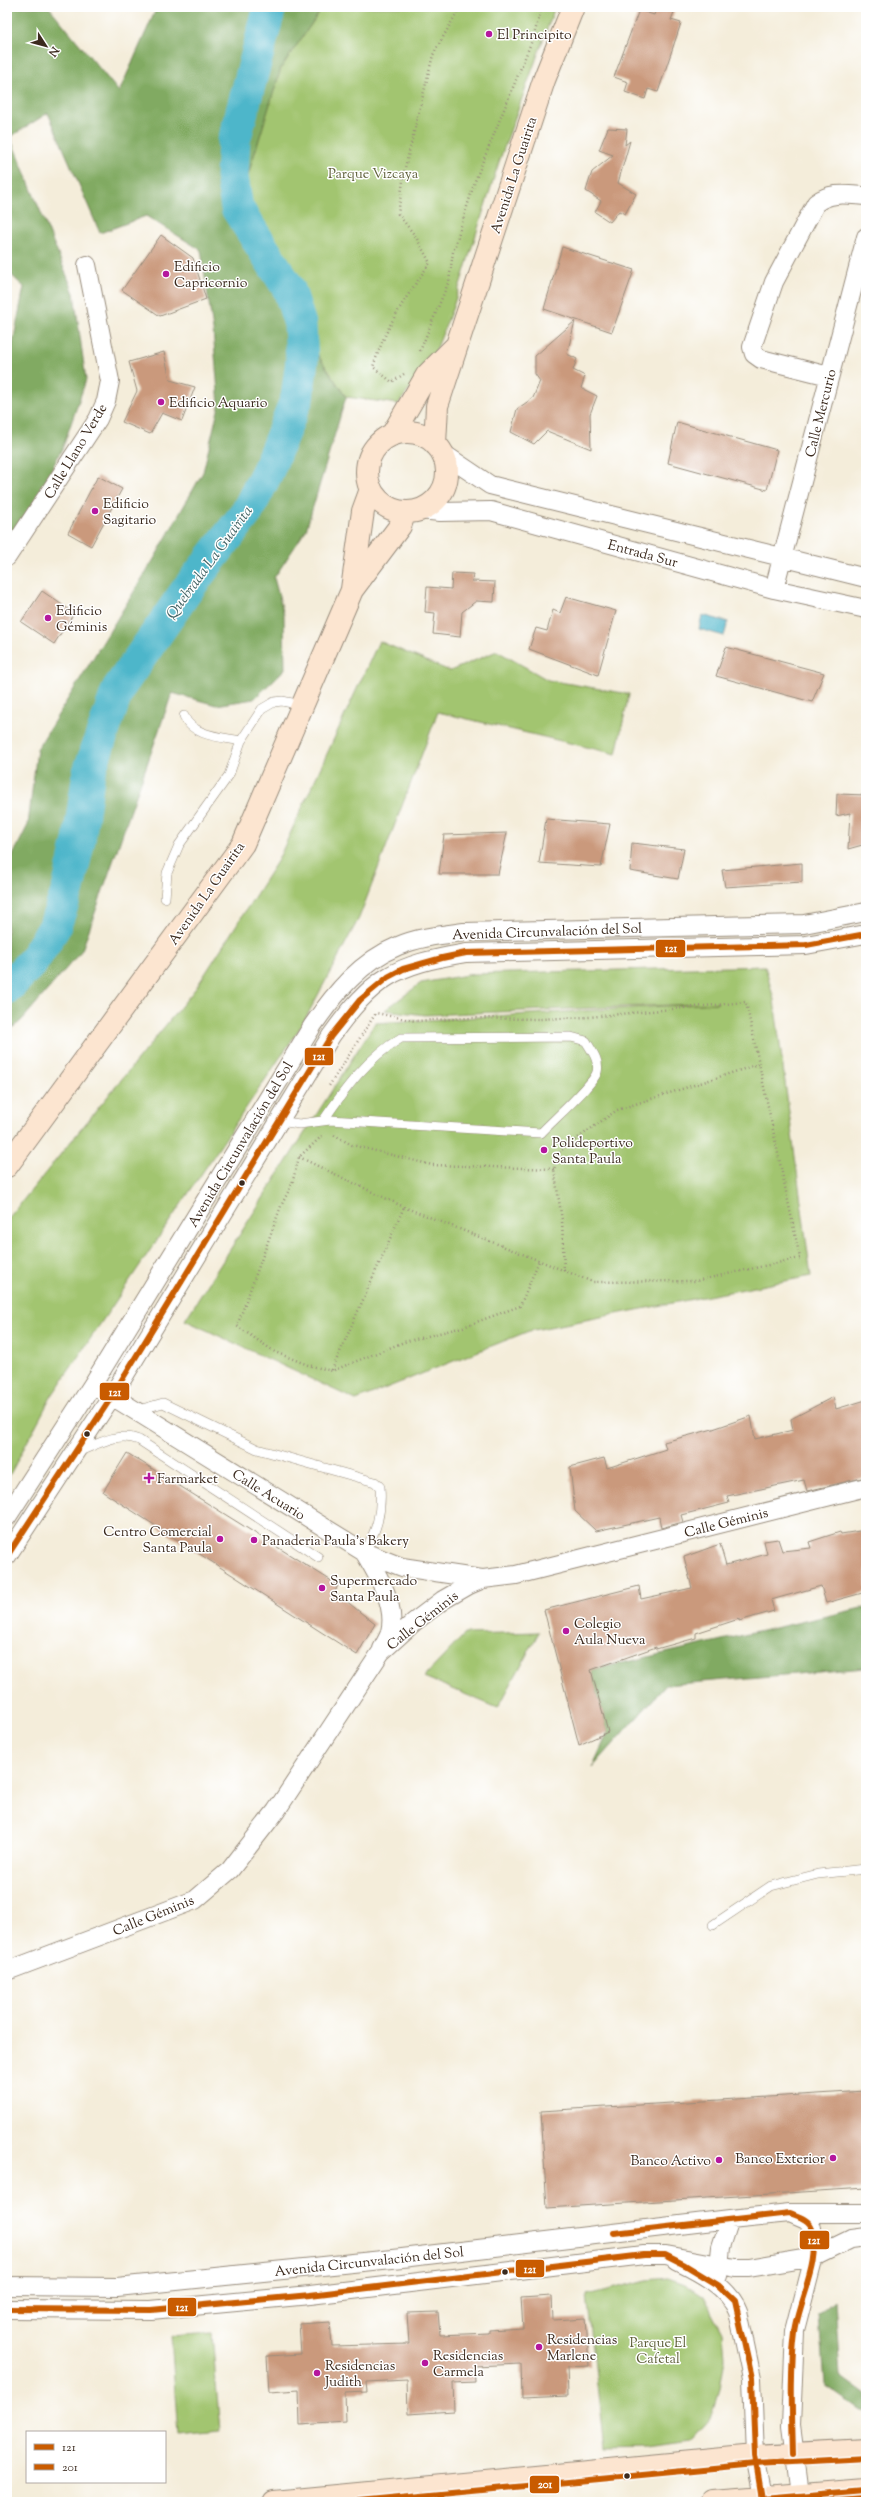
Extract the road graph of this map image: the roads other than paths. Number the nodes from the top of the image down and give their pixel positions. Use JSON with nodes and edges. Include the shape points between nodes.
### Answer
{"nodes":[{"id":1,"x":573,"y":7,"type":"edge"},
{"id":2,"x":866,"y":196,"type":"edge"},
{"id":3,"x":866,"y":236,"type":"edge"},
{"id":4,"x":87,"y":265,"type":"dead end"},
{"id":5,"x":458,"y":344,"type":"junction"},
{"id":6,"x":829,"y":376,"type":"junction"},
{"id":7,"x":392,"y":435,"type":"junction"},
{"id":8,"x":438,"y":448,"type":"junction"},
{"id":9,"x":371,"y":489,"type":"junction"},
{"id":10,"x":412,"y":511,"type":"junction"},
{"id":11,"x":7,"y":557,"type":"edge"},
{"id":12,"x":782,"y":557,"type":"junction"},
{"id":13,"x":866,"y":578,"type":"edge"},
{"id":14,"x":774,"y":589,"type":"junction"},
{"id":15,"x":352,"y":590,"type":"junction"},
{"id":16,"x":866,"y":609,"type":"edge"},
{"id":17,"x":302,"y":705,"type":"junction"},
{"id":18,"x":184,"y":716,"type":"dead end"},
{"id":19,"x":241,"y":741,"type":"junction"},
{"id":20,"x":166,"y":898,"type":"dead end"},
{"id":21,"x":866,"y":912,"type":"edge"},
{"id":22,"x":866,"y":934,"type":"edge"},
{"id":23,"x":313,"y":1025,"type":"junction"},
{"id":24,"x":331,"y":1036,"type":"junction"},
{"id":25,"x":323,"y":1120,"type":"junction"},
{"id":26,"x":280,"y":1121,"type":"junction"},
{"id":27,"x":7,"y":1166,"type":"edge"},
{"id":28,"x":93,"y":1384,"type":"junction"},
{"id":29,"x":112,"y":1396,"type":"junction"},
{"id":30,"x":135,"y":1411,"type":"junction"},
{"id":31,"x":74,"y":1453,"type":"junction"},
{"id":32,"x":866,"y":1487,"type":"edge"},
{"id":33,"x":7,"y":1517,"type":"edge"},
{"id":34,"x":364,"y":1552,"type":"junction"},
{"id":35,"x":7,"y":1556,"type":"edge"},
{"id":36,"x":318,"y":1557,"type":"dead end"},
{"id":37,"x":483,"y":1579,"type":"junction"},
{"id":38,"x":381,"y":1652,"type":"junction"},
{"id":39,"x":866,"y":1869,"type":"edge"},
{"id":40,"x":713,"y":1925,"type":"dead end"},
{"id":41,"x":7,"y":1971,"type":"edge"},
{"id":42,"x":790,"y":2213,"type":"junction"},
{"id":43,"x":866,"y":2213,"type":"edge"},
{"id":44,"x":730,"y":2219,"type":"junction"},
{"id":45,"x":866,"y":2237,"type":"edge"},
{"id":46,"x":665,"y":2255,"type":"junction"},
{"id":47,"x":814,"y":2257,"type":"junction"},
{"id":48,"x":719,"y":2264,"type":"junction"},
{"id":49,"x":236,"y":2276,"type":"junction"},
{"id":50,"x":718,"y":2285,"type":"junction"},
{"id":51,"x":7,"y":2286,"type":"edge"},
{"id":52,"x":237,"y":2300,"type":"junction"},
{"id":53,"x":7,"y":2309,"type":"edge"},
{"id":54,"x":866,"y":2450,"type":"edge"},
{"id":55,"x":793,"y":2454,"type":"junction"},
{"id":56,"x":756,"y":2456,"type":"junction"},
{"id":57,"x":866,"y":2490,"type":"edge"},
{"id":58,"x":800,"y":2499,"type":"edge"},
{"id":59,"x":763,"y":2500,"type":"edge"},
{"id":60,"x":274,"y":2502,"type":"edge"},
{"id":61,"x":713,"y":2502,"type":"edge"}],
"edges":[{"from":1,"to":5,"type":"street","name":"Avenida La Guairita","via":[[544,80]]},
{"from":2,"to":6,"type":"street","via":[[825,196],[816,203],[774,282],[752,346],[754,354],[761,360]]},
{"from":3,"to":6,"type":"street","name":"Calle Mercurio"},
{"from":4,"to":11,"type":"street","name":"Calle Llano Verde","via":[[110,381],[106,400],[94,426]]},
{"from":5,"to":7,"type":"street","name":"Avenida La Guairita","via":[[427,375]]},
{"from":5,"to":8,"type":"street","name":"Avenida La Guairita","via":[[437,406]]},
{"from":6,"to":12,"type":"street","name":"Calle Mercurio"},
{"from":7,"to":8,"type":"street","via":[[415,433]]},
{"from":7,"to":9,"type":"street","name":"Avenida La Guairita","via":[[375,448],[370,457],[367,468]]},
{"from":8,"to":10,"type":"street","name":"Avenida La Guairita","via":[[447,471],[442,490],[429,505]]},
{"from":8,"to":12,"type":"street","name":"Entrada Sur","via":[[490,485]]},
{"from":9,"to":10,"type":"street","name":"Avenida La Guairita","via":[[381,503],[396,511]]},
{"from":9,"to":15,"type":"street","name":"Avenida La Guairita","via":[[363,511]]},
{"from":10,"to":14,"type":"street","name":"Entrada Sur","via":[[491,511]]},
{"from":10,"to":15,"type":"street","name":"Avenida La Guairita"},
{"from":12,"to":13,"type":"street","name":"Entrada Sur"},
{"from":12,"to":14,"type":"street","name":"Calle Mercurio"},
{"from":14,"to":16,"type":"street","name":"Entrada Sur"},
{"from":15,"to":17,"type":"street","name":"Avenida La Guairita"},
{"from":17,"to":19,"type":"lane","via":[[282,701],[274,702],[262,709]]},
{"from":17,"to":27,"type":"street","name":"Avenida La Guairita","via":[[251,826],[232,861]]},
{"from":18,"to":19,"type":"lane","via":[[187,723],[196,730]]},
{"from":19,"to":20,"type":"lane","via":[[229,775],[179,846],[167,873]]},
{"from":21,"to":23,"type":"street","name":"Avenida Circunvalación del Sol","via":[[804,924],[471,931],[422,938],[398,946],[375,959],[352,977]]},
{"from":22,"to":24,"type":"street","name":"Avenida Circunvalación del Sol","via":[[806,945],[466,953],[427,960],[406,966],[387,977],[348,1012]]},
{"from":23,"to":24,"type":"street"},
{"from":23,"to":28,"type":"street","name":"Avenida Circunvalación del Sol"},
{"from":24,"to":26,"type":"street","name":"Avenida Circunvalación del Sol"},
{"from":25,"to":25,"type":"lane","via":[[541,1133],[587,1086],[597,1072],[597,1060],[586,1041],[571,1036],[401,1038],[381,1052],[352,1080]]},
{"from":25,"to":26,"type":"lane","via":[[299,1124]]},
{"from":26,"to":29,"type":"street","name":"Avenida Circunvalación del Sol"},
{"from":28,"to":29,"type":"street","name":"Calle Acuario"},
{"from":28,"to":33,"type":"street","name":"Avenida Circunvalación del Sol"},
{"from":29,"to":30,"type":"street","name":"Calle Acuario"},
{"from":29,"to":31,"type":"street","name":"Avenida Circunvalación del Sol"},
{"from":30,"to":34,"type":"street","name":"Calle Acuario"},
{"from":30,"to":34,"type":"lane","via":[[163,1403],[257,1449],[375,1482],[380,1487],[380,1517],[374,1535]]},
{"from":31,"to":35,"type":"street","name":"Avenida Circunvalación del Sol"},
{"from":31,"to":36,"type":"lane","via":[[118,1436],[130,1436]]},
{"from":32,"to":37,"type":"street","name":"Calle Géminis","via":[[516,1575]]},
{"from":34,"to":37,"type":"street","name":"Calle Acuario","via":[[402,1567]]},
{"from":34,"to":38,"type":"street","via":[[389,1602],[392,1616],[390,1632]]},
{"from":37,"to":38,"type":"street","name":"Calle Géminis","via":[[443,1600]]},
{"from":38,"to":41,"type":"street","name":"Calle Géminis","via":[[276,1811],[224,1875],[195,1900]]},
{"from":39,"to":40,"type":"lane","via":[[818,1874],[771,1886]]},
{"from":42,"to":43,"type":"street","name":"Avenida Circunvalación del Sol"},
{"from":42,"to":44,"type":"street","name":"Avenida Circunvalación del Sol"},
{"from":42,"to":47,"type":"street","via":[[806,2220],[812,2227]]},
{"from":44,"to":48,"type":"street","via":[[720,2248]]},
{"from":44,"to":49,"type":"street","name":"Avenida Circunvalación del Sol"},
{"from":45,"to":47,"type":"street","name":"Avenida Circunvalación del Sol","via":[[846,2241]]},
{"from":46,"to":48,"type":"street","name":"Avenida Circunvalación del Sol"},
{"from":46,"to":50,"type":"street","name":"Avenida Circunvalación del Sol"},
{"from":46,"to":52,"type":"street","name":"Avenida Circunvalación del Sol","via":[[644,2255],[310,2295]]},
{"from":47,"to":48,"type":"street","name":"Avenida Circunvalación del Sol","via":[[749,2268]]},
{"from":47,"to":55,"type":"street","via":[[795,2331],[792,2392]]},
{"from":48,"to":50,"type":"street"},
{"from":49,"to":51,"type":"street","name":"Avenida Circunvalación del Sol","via":[[117,2287]]},
{"from":49,"to":52,"type":"street"},
{"from":50,"to":56,"type":"street","name":"Avenida Circunvalación del Sol","via":[[735,2301],[738,2311],[752,2378]]},
{"from":52,"to":53,"type":"street","name":"Avenida Circunvalación del Sol","via":[[151,2310]]},
{"from":54,"to":55,"type":"street"},
{"from":55,"to":56,"type":"street"},
{"from":55,"to":58,"type":"street"},
{"from":56,"to":59,"type":"street","name":"Avenida Circunvalación del Sol"},
{"from":56,"to":60,"type":"street"},
{"from":57,"to":58,"type":"street"},
{"from":58,"to":59,"type":"street"},
{"from":59,"to":61,"type":"street"}]}
